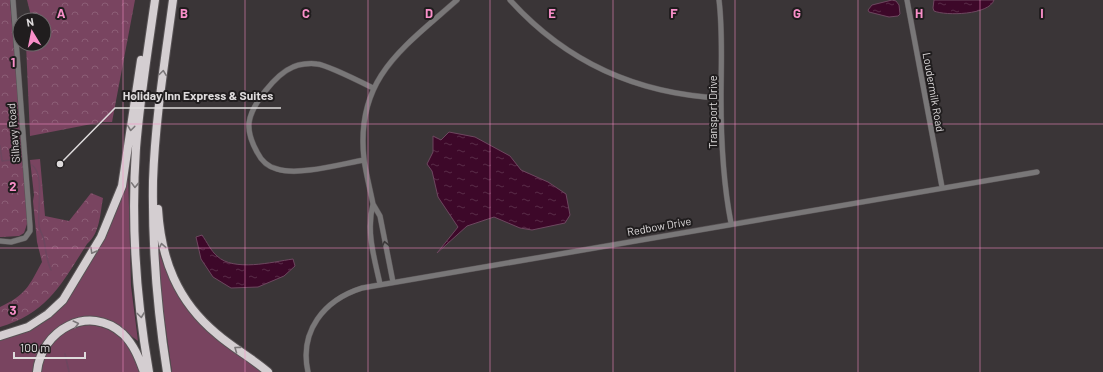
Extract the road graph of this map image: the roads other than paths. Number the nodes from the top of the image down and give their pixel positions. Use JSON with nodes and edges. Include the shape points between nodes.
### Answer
{"nodes":[{"id":1,"x":13,"y":0,"type":"edge"},
{"id":2,"x":154,"y":0,"type":"edge"},
{"id":3,"x":173,"y":0,"type":"edge"},
{"id":4,"x":457,"y":0,"type":"edge"},
{"id":5,"x":510,"y":0,"type":"edge"},
{"id":6,"x":719,"y":0,"type":"edge"},
{"id":7,"x":907,"y":0,"type":"edge"},
{"id":8,"x":152,"y":21,"type":"junction"},
{"id":9,"x":373,"y":88,"type":"junction"},
{"id":10,"x":721,"y":98,"type":"junction"},
{"id":11,"x":364,"y":160,"type":"junction"},
{"id":12,"x":1037,"y":172,"type":"dead end"},
{"id":13,"x":153,"y":181,"type":"junction"},
{"id":14,"x":942,"y":187,"type":"junction"},
{"id":15,"x":373,"y":204,"type":"junction"},
{"id":16,"x":731,"y":223,"type":"junction"},
{"id":17,"x":0,"y":241,"type":"edge"},
{"id":18,"x":394,"y":282,"type":"junction"},
{"id":19,"x":380,"y":284,"type":"junction"},
{"id":20,"x":0,"y":336,"type":"edge"},
{"id":21,"x":37,"y":372,"type":"edge"},
{"id":22,"x":144,"y":372,"type":"edge"},
{"id":23,"x":149,"y":372,"type":"edge"},
{"id":24,"x":167,"y":372,"type":"edge"},
{"id":25,"x":268,"y":372,"type":"edge"},
{"id":26,"x":308,"y":372,"type":"edge"}],
"edges":[{"from":1,"to":17,"type":"street","name":"Silhavy Road","via":[[30,231],[25,238],[11,242]]},
{"from":2,"to":8,"type":"highway"},
{"from":13,"to":3,"type":"highway","one_way":true,"via":[[159,102]]},
{"from":4,"to":9,"type":"street","via":[[401,51]]},
{"from":5,"to":10,"type":"street","via":[[536,27],[553,40],[606,72],[662,91]]},
{"from":6,"to":10,"type":"street","name":"Transport Drive","via":[[722,41]]},
{"from":7,"to":14,"type":"street","name":"Loudermilk Road"},
{"from":8,"to":20,"type":"highway","one_way":true,"via":[[144,44],[122,186],[101,237],[63,300],[28,327]]},
{"from":8,"to":23,"type":"highway","one_way":true,"via":[[136,149],[134,201],[139,301]]},
{"from":9,"to":11,"type":"street","via":[[364,122]]},
{"from":9,"to":11,"type":"street","via":[[318,64],[294,66],[284,72],[261,98],[251,114],[249,123],[253,145],[265,163],[276,169],[300,171]]},
{"from":10,"to":16,"type":"street","name":"Transport Drive","via":[[723,166]]},
{"from":11,"to":15,"type":"street"},
{"from":12,"to":14,"type":"street","name":"Redbow Drive"},
{"from":13,"to":24,"type":"highway","via":[[155,277]]},
{"from":25,"to":13,"type":"highway","one_way":true,"via":[[216,334],[183,297],[164,254],[159,231],[158,200]]},
{"from":14,"to":16,"type":"street","name":"Redbow Drive"},
{"from":18,"to":15,"type":"street","one_way":true,"via":[[380,216]]},
{"from":15,"to":19,"type":"street","via":[[369,232]]},
{"from":16,"to":18,"type":"street","name":"Redbow Drive"},
{"from":18,"to":19,"type":"street","name":"Redbow Drive"},
{"from":19,"to":26,"type":"street","name":"Redbow Drive","via":[[346,293],[329,304],[310,331],[307,346]]},
{"from":21,"to":22,"type":"highway","one_way":true,"via":[[43,349],[54,335],[70,325],[90,322],[110,326],[123,334],[134,348]]}]}
